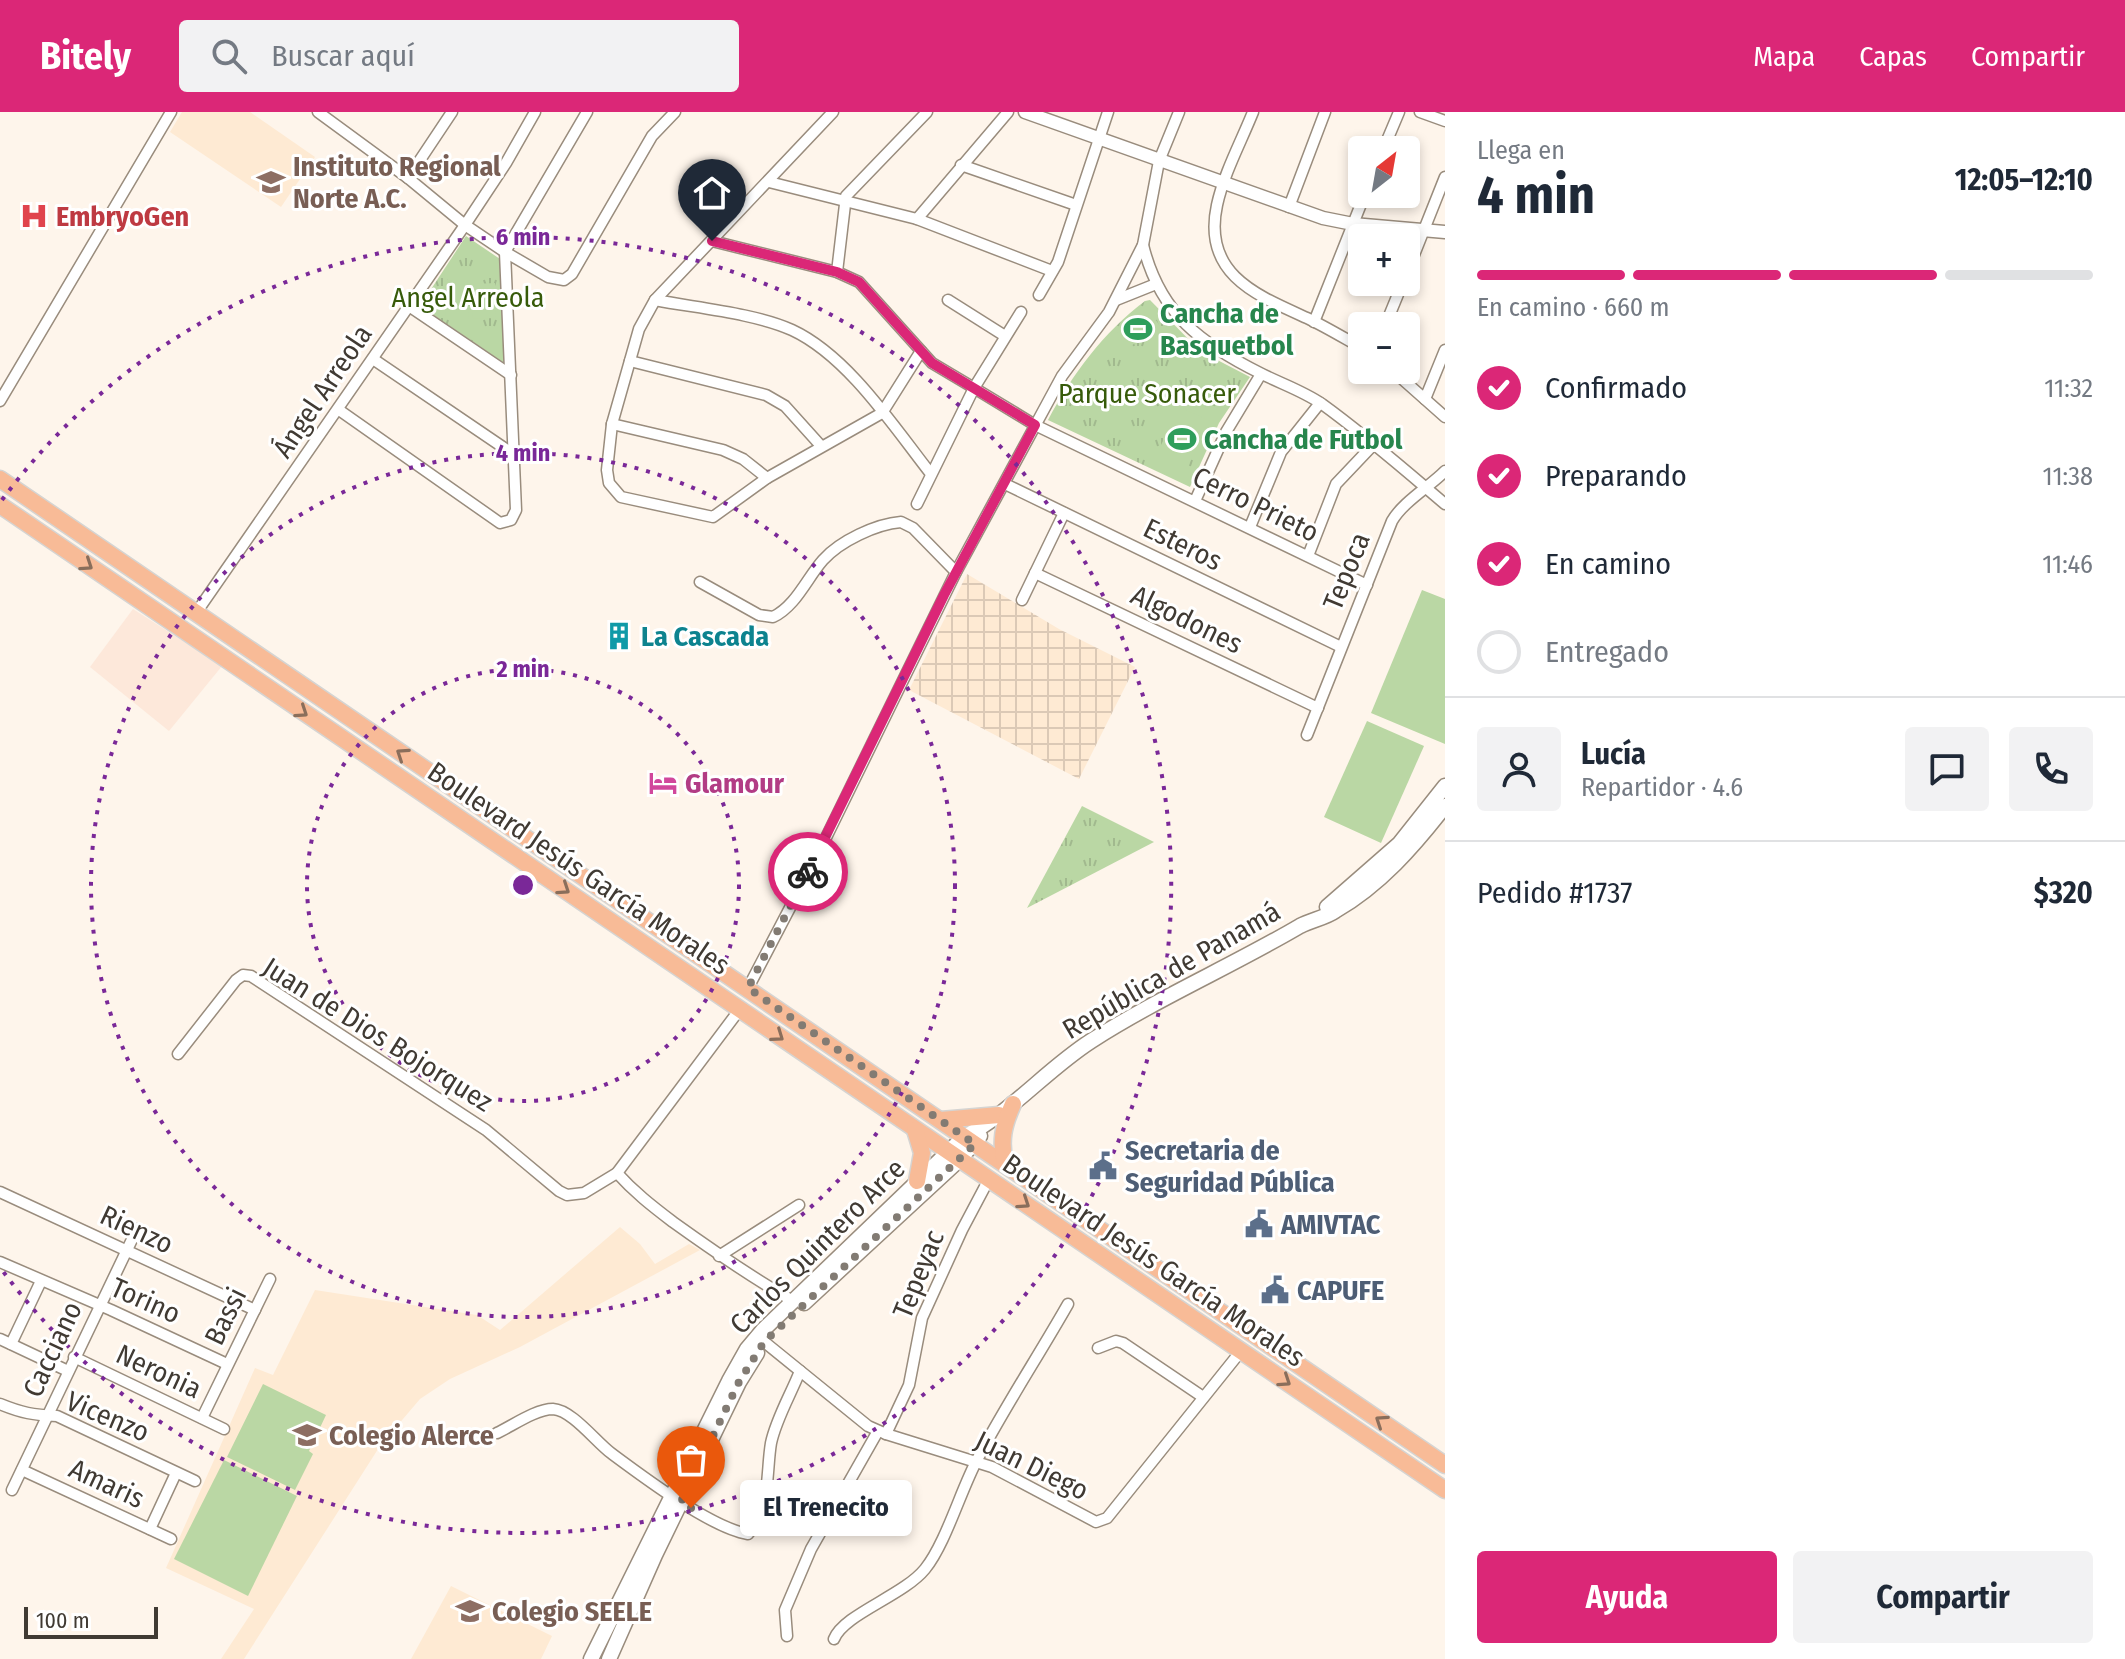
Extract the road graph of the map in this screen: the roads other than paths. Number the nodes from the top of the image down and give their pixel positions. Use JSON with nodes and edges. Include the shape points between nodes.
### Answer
{"nodes":[{"id":1,"x":171,"y":112,"type":"edge"},
{"id":2,"x":318,"y":112,"type":"edge"},
{"id":3,"x":452,"y":112,"type":"edge"},
{"id":4,"x":535,"y":112,"type":"edge"},
{"id":5,"x":587,"y":112,"type":"edge"},
{"id":6,"x":675,"y":112,"type":"edge"},
{"id":7,"x":833,"y":112,"type":"edge"},
{"id":8,"x":927,"y":112,"type":"edge"},
{"id":9,"x":1008,"y":112,"type":"edge"},
{"id":10,"x":1108,"y":112,"type":"edge"},
{"id":11,"x":1179,"y":112,"type":"edge"},
{"id":12,"x":1253,"y":112,"type":"edge"},
{"id":13,"x":1325,"y":112,"type":"edge"},
{"id":14,"x":1399,"y":112,"type":"edge"},
{"id":15,"x":1420,"y":112,"type":"edge"},
{"id":16,"x":1032,"y":113,"type":"edge"},
{"id":17,"x":332,"y":116,"type":"edge"},
{"id":18,"x":1445,"y":121,"type":"edge"},
{"id":19,"x":1389,"y":136,"type":"edge"},
{"id":20,"x":1097,"y":139,"type":"junction"},
{"id":21,"x":1159,"y":161,"type":"junction"},
{"id":22,"x":961,"y":165,"type":"junction"},
{"id":23,"x":1445,"y":177,"type":"edge"},
{"id":24,"x":408,"y":178,"type":"junction"},
{"id":25,"x":769,"y":182,"type":"junction"},
{"id":26,"x":1224,"y":184,"type":"junction"},
{"id":27,"x":845,"y":199,"type":"junction"},
{"id":28,"x":1076,"y":205,"type":"junction"},
{"id":29,"x":1289,"y":207,"type":"junction"},
{"id":30,"x":1359,"y":208,"type":"edge"},
{"id":31,"x":917,"y":219,"type":"junction"},
{"id":32,"x":1353,"y":224,"type":"joint"},
{"id":33,"x":465,"y":225,"type":"junction"},
{"id":34,"x":1420,"y":230,"type":"edge"},
{"id":35,"x":1424,"y":230,"type":"junction"},
{"id":36,"x":1445,"y":232,"type":"edge"},
{"id":37,"x":1348,"y":237,"type":"edge"},
{"id":38,"x":1420,"y":240,"type":"edge"},
{"id":39,"x":712,"y":241,"type":"junction"},
{"id":40,"x":1143,"y":245,"type":"junction"},
{"id":41,"x":505,"y":252,"type":"junction"},
{"id":42,"x":1052,"y":271,"type":"junction"},
{"id":43,"x":837,"y":272,"type":"junction"},
{"id":44,"x":1156,"y":284,"type":"junction"},
{"id":45,"x":1039,"y":295,"type":"dead end"},
{"id":46,"x":655,"y":300,"type":"junction"},
{"id":47,"x":948,"y":300,"type":"dead end"},
{"id":48,"x":1116,"y":300,"type":"junction"},
{"id":49,"x":409,"y":306,"type":"junction"},
{"id":50,"x":1021,"y":312,"type":"dead end"},
{"id":51,"x":1314,"y":322,"type":"junction"},
{"id":52,"x":1005,"y":336,"type":"junction"},
{"id":53,"x":1348,"y":340,"type":"edge"},
{"id":54,"x":1445,"y":350,"type":"edge"},
{"id":55,"x":921,"y":351,"type":"junction"},
{"id":56,"x":373,"y":359,"type":"junction"},
{"id":57,"x":630,"y":361,"type":"junction"},
{"id":58,"x":1261,"y":374,"type":"junction"},
{"id":59,"x":511,"y":375,"type":"junction"},
{"id":60,"x":1408,"y":384,"type":"edge"},
{"id":61,"x":974,"y":388,"type":"junction"},
{"id":62,"x":1425,"y":399,"type":"junction"},
{"id":63,"x":0,"y":401,"type":"edge"},
{"id":64,"x":1320,"y":403,"type":"junction"},
{"id":65,"x":339,"y":410,"type":"junction"},
{"id":66,"x":882,"y":413,"type":"junction"},
{"id":67,"x":1445,"y":417,"type":"edge"},
{"id":68,"x":612,"y":424,"type":"junction"},
{"id":69,"x":1035,"y":425,"type":"junction"},
{"id":70,"x":1373,"y":445,"type":"junction"},
{"id":71,"x":821,"y":446,"type":"junction"},
{"id":72,"x":513,"y":454,"type":"junction"},
{"id":73,"x":1445,"y":471,"type":"edge"},
{"id":74,"x":931,"y":474,"type":"junction"},
{"id":75,"x":767,"y":478,"type":"junction"},
{"id":76,"x":0,"y":479,"type":"edge"},
{"id":77,"x":1005,"y":484,"type":"junction"},
{"id":78,"x":1427,"y":489,"type":"junction"},
{"id":79,"x":1195,"y":501,"type":"junction"},
{"id":80,"x":917,"y":504,"type":"dead end"},
{"id":81,"x":1445,"y":504,"type":"edge"},
{"id":82,"x":0,"y":505,"type":"edge"},
{"id":83,"x":1064,"y":513,"type":"junction"},
{"id":84,"x":1250,"y":527,"type":"junction"},
{"id":85,"x":1308,"y":556,"type":"junction"},
{"id":86,"x":956,"y":572,"type":"junction"},
{"id":87,"x":1035,"y":573,"type":"junction"},
{"id":88,"x":700,"y":582,"type":"dead end"},
{"id":89,"x":1367,"y":585,"type":"junction"},
{"id":90,"x":1022,"y":600,"type":"dead end"},
{"id":91,"x":196,"y":613,"type":"junction"},
{"id":92,"x":1341,"y":647,"type":"junction"},
{"id":93,"x":257,"y":655,"type":"junction"},
{"id":94,"x":244,"y":672,"type":"junction"},
{"id":95,"x":1318,"y":708,"type":"junction"},
{"id":96,"x":1307,"y":735,"type":"dead end"},
{"id":97,"x":1445,"y":786,"type":"edge"},
{"id":98,"x":1445,"y":796,"type":"edge"},
{"id":99,"x":1442,"y":814,"type":"edge"},
{"id":100,"x":1349,"y":888,"type":"junction"},
{"id":101,"x":1308,"y":922,"type":"junction"},
{"id":102,"x":748,"y":988,"type":"junction"},
{"id":103,"x":740,"y":1009,"type":"junction"},
{"id":104,"x":178,"y":1054,"type":"dead end"},
{"id":105,"x":1013,"y":1104,"type":"junction"},
{"id":106,"x":940,"y":1120,"type":"junction"},
{"id":107,"x":993,"y":1120,"type":"junction"},
{"id":108,"x":915,"y":1130,"type":"junction"},
{"id":109,"x":970,"y":1140,"type":"junction"},
{"id":110,"x":954,"y":1155,"type":"junction"},
{"id":111,"x":1005,"y":1164,"type":"junction"},
{"id":112,"x":617,"y":1173,"type":"junction"},
{"id":113,"x":989,"y":1179,"type":"junction"},
{"id":114,"x":917,"y":1181,"type":"junction"},
{"id":115,"x":0,"y":1192,"type":"edge"},
{"id":116,"x":799,"y":1205,"type":"dead end"},
{"id":117,"x":137,"y":1229,"type":"dead end"},
{"id":118,"x":865,"y":1239,"type":"junction"},
{"id":119,"x":127,"y":1250,"type":"junction"},
{"id":120,"x":719,"y":1256,"type":"junction"},
{"id":121,"x":0,"y":1262,"type":"edge"},
{"id":122,"x":270,"y":1279,"type":"dead end"},
{"id":123,"x":41,"y":1281,"type":"junction"},
{"id":124,"x":793,"y":1301,"type":"junction"},
{"id":125,"x":1068,"y":1304,"type":"dead end"},
{"id":126,"x":99,"y":1305,"type":"junction"},
{"id":127,"x":255,"y":1310,"type":"junction"},
{"id":128,"x":761,"y":1339,"type":"junction"},
{"id":129,"x":5,"y":1342,"type":"edge"},
{"id":130,"x":1098,"y":1348,"type":"dead end"},
{"id":131,"x":1241,"y":1351,"type":"junction"},
{"id":132,"x":74,"y":1357,"type":"junction"},
{"id":133,"x":227,"y":1364,"type":"junction"},
{"id":134,"x":68,"y":1371,"type":"junction"},
{"id":135,"x":800,"y":1371,"type":"junction"},
{"id":136,"x":1203,"y":1397,"type":"junction"},
{"id":137,"x":0,"y":1404,"type":"edge"},
{"id":138,"x":48,"y":1416,"type":"junction"},
{"id":139,"x":202,"y":1418,"type":"junction"},
{"id":140,"x":224,"y":1429,"type":"dead end"},
{"id":141,"x":497,"y":1433,"type":"dead end"},
{"id":142,"x":882,"y":1433,"type":"junction"},
{"id":143,"x":977,"y":1460,"type":"junction"},
{"id":144,"x":1444,"y":1462,"type":"edge"},
{"id":145,"x":22,"y":1470,"type":"junction"},
{"id":146,"x":176,"y":1473,"type":"junction"},
{"id":147,"x":195,"y":1481,"type":"dead end"},
{"id":148,"x":12,"y":1490,"type":"dead end"},
{"id":149,"x":1445,"y":1490,"type":"edge"},
{"id":150,"x":676,"y":1498,"type":"junction"},
{"id":151,"x":150,"y":1529,"type":"junction"},
{"id":152,"x":171,"y":1539,"type":"dead end"},
{"id":153,"x":787,"y":1636,"type":"dead end"},
{"id":154,"x":834,"y":1639,"type":"dead end"},
{"id":155,"x":600,"y":1657,"type":"edge"}],
"edges":[{"from":1,"to":63,"type":"street"},
{"from":2,"to":17,"type":"street"},
{"from":3,"to":24,"type":"street"},
{"from":4,"to":33,"type":"street","name":"Ángel Arreola"},
{"from":5,"to":41,"type":"street"},
{"from":6,"to":41,"type":"street","via":[[652,136],[572,274],[564,280],[548,277]]},
{"from":7,"to":25,"type":"street"},
{"from":8,"to":27,"type":"street"},
{"from":9,"to":22,"type":"street"},
{"from":10,"to":20,"type":"street"},
{"from":11,"to":21,"type":"street"},
{"from":12,"to":26,"type":"street"},
{"from":13,"to":29,"type":"street"},
{"from":14,"to":19,"type":"street"},
{"from":15,"to":18,"type":"street"},
{"from":16,"to":20,"type":"street"},
{"from":17,"to":24,"type":"street"},
{"from":20,"to":21,"type":"street"},
{"from":20,"to":28,"type":"street"},
{"from":21,"to":26,"type":"street"},
{"from":21,"to":40,"type":"street"},
{"from":22,"to":28,"type":"street"},
{"from":22,"to":31,"type":"street"},
{"from":23,"to":35,"type":"street"},
{"from":24,"to":33,"type":"street"},
{"from":25,"to":27,"type":"street"},
{"from":25,"to":39,"type":"street"},
{"from":26,"to":29,"type":"street"},
{"from":26,"to":51,"type":"street","via":[[1215,235],[1233,277]]},
{"from":27,"to":31,"type":"street"},
{"from":27,"to":43,"type":"street"},
{"from":28,"to":42,"type":"street"},
{"from":29,"to":32,"type":"street"},
{"from":30,"to":32,"type":"street"},
{"from":31,"to":42,"type":"street"},
{"from":33,"to":41,"type":"street"},
{"from":33,"to":49,"type":"street","name":"Ángel Arreola"},
{"from":34,"to":35,"type":"street"},
{"from":35,"to":36,"type":"street"},
{"from":35,"to":38,"type":"street"},
{"from":37,"to":51,"type":"street"},
{"from":39,"to":43,"type":"street","name":"Cerro Prieto"},
{"from":39,"to":46,"type":"street"},
{"from":40,"to":44,"type":"street"},
{"from":40,"to":48,"type":"street"},
{"from":41,"to":59,"type":"street"},
{"from":42,"to":45,"type":"street"},
{"from":43,"to":55,"type":"street","name":"Cerro Prieto","via":[[874,295]]},
{"from":44,"to":48,"type":"street"},
{"from":44,"to":58,"type":"street","via":[[1164,301],[1198,337]]},
{"from":46,"to":57,"type":"street"},
{"from":46,"to":66,"type":"street","via":[[793,331],[837,362]]},
{"from":47,"to":52,"type":"street"},
{"from":48,"to":69,"type":"street"},
{"from":49,"to":56,"type":"street","name":"Ángel Arreola"},
{"from":49,"to":59,"type":"street"},
{"from":50,"to":52,"type":"street"},
{"from":51,"to":53,"type":"street"},
{"from":52,"to":61,"type":"street"},
{"from":54,"to":62,"type":"street"},
{"from":55,"to":61,"type":"street","name":"Cerro Prieto"},
{"from":55,"to":66,"type":"street"},
{"from":56,"to":65,"type":"street","name":"Ángel Arreola"},
{"from":56,"to":72,"type":"street"},
{"from":57,"to":68,"type":"street"},
{"from":57,"to":71,"type":"street","via":[[766,395],[785,406]]},
{"from":58,"to":64,"type":"street"},
{"from":58,"to":79,"type":"street","via":[[1226,432]]},
{"from":59,"to":72,"type":"street"},
{"from":60,"to":62,"type":"street"},
{"from":61,"to":69,"type":"street","name":"Cerro Prieto"},
{"from":61,"to":74,"type":"street"},
{"from":62,"to":67,"type":"street"},
{"from":64,"to":70,"type":"street"},
{"from":64,"to":84,"type":"street","via":[[1281,452]]},
{"from":65,"to":72,"type":"street","via":[[500,523],[511,520],[516,510]]},
{"from":65,"to":91,"type":"street","name":"Ángel Arreola"},
{"from":66,"to":71,"type":"street"},
{"from":66,"to":74,"type":"street"},
{"from":68,"to":75,"type":"street","via":[[723,450]]},
{"from":68,"to":75,"type":"street","via":[[607,470],[609,483],[621,497],[713,517]]},
{"from":69,"to":77,"type":"street"},
{"from":69,"to":79,"type":"street","name":"Cerro Prieto"},
{"from":70,"to":78,"type":"street"},
{"from":70,"to":85,"type":"street","via":[[1336,484]]},
{"from":71,"to":75,"type":"street"},
{"from":73,"to":78,"type":"street","name":"Tepoca"},
{"from":74,"to":80,"type":"street"},
{"from":76,"to":91,"type":"main road","name":"Boulevard Jesús García Morales"},
{"from":77,"to":83,"type":"street","name":"Esteros"},
{"from":77,"to":86,"type":"street"},
{"from":78,"to":81,"type":"street"},
{"from":78,"to":89,"type":"street","name":"Tepoca","via":[[1396,514]]},
{"from":79,"to":84,"type":"street","name":"Cerro Prieto"},
{"from":82,"to":94,"type":"main road","name":"Boulevard Jesús García Morales","one_way":true},
{"from":83,"to":87,"type":"street"},
{"from":83,"to":92,"type":"street","name":"Esteros"},
{"from":84,"to":85,"type":"street","name":"Cerro Prieto"},
{"from":85,"to":89,"type":"street","name":"Cerro Prieto"},
{"from":86,"to":88,"type":"street","via":[[901,522],[832,552],[773,617],[759,615]]},
{"from":86,"to":102,"type":"street"},
{"from":87,"to":90,"type":"street"},
{"from":87,"to":95,"type":"street","name":"Algodones"},
{"from":89,"to":92,"type":"street","name":"Tepoca"},
{"from":91,"to":93,"type":"main road","name":"Boulevard Jesús García Morales"},
{"from":92,"to":95,"type":"street","name":"Tepoca"},
{"from":93,"to":94,"type":"main road"},
{"from":102,"to":93,"type":"main road","name":"Boulevard Jesús García Morales","one_way":true},
{"from":94,"to":103,"type":"main road","name":"Boulevard Jesús García Morales","one_way":true},
{"from":95,"to":96,"type":"street","name":"Tepoca"},
{"from":97,"to":100,"type":"main road","name":"República de Panamá","via":[[1399,844]]},
{"from":98,"to":99,"type":"main road","via":[[1436,808]]},
{"from":99,"to":100,"type":"main road","via":[[1429,816],[1381,868]]},
{"from":99,"to":101,"type":"main road","name":"República de Panamá","via":[[1367,890],[1333,913]]},
{"from":100,"to":101,"type":"main road","name":"República de Panamá"},
{"from":101,"to":105,"type":"main road","name":"República de Panamá","via":[[1092,1040]]},
{"from":102,"to":106,"type":"main road","name":"Boulevard Jesús García Morales"},
{"from":103,"to":108,"type":"main road","name":"Boulevard Jesús García Morales","one_way":true},
{"from":103,"to":112,"type":"street"},
{"from":104,"to":112,"type":"street","name":"Juan de Dios Bojorquez","via":[[236,980],[251,976],[486,1130],[567,1195],[584,1193]]},
{"from":105,"to":107,"type":"main road","name":"República de Panamá"},
{"from":105,"to":111,"type":"main road","via":[[1002,1130]]},
{"from":106,"to":107,"type":"main road"},
{"from":106,"to":109,"type":"main road","name":"Boulevard Jesús García Morales"},
{"from":107,"to":109,"type":"main road","name":"República de Panamá"},
{"from":108,"to":110,"type":"main road","name":"Boulevard Jesús García Morales"},
{"from":108,"to":114,"type":"main road","via":[[922,1153]]},
{"from":109,"to":110,"type":"main road","name":"Carlos Quintero Arce"},
{"from":109,"to":111,"type":"main road","name":"Boulevard Jesús García Morales"},
{"from":110,"to":113,"type":"main road","name":"Boulevard Jesús García Morales"},
{"from":110,"to":114,"type":"main road","name":"Carlos Quintero Arce"},
{"from":110,"to":118,"type":"main road","name":"Carlos Quintero Arce"},
{"from":144,"to":111,"type":"main road","name":"Boulevard Jesús García Morales","one_way":true},
{"from":112,"to":120,"type":"street","via":[[632,1191]]},
{"from":113,"to":131,"type":"main road","name":"Boulevard Jesús García Morales","one_way":true},
{"from":113,"to":142,"type":"street","name":"Tepeyac","via":[[922,1318],[909,1385]]},
{"from":114,"to":118,"type":"main road","name":"Carlos Quintero Arce"},
{"from":115,"to":119,"type":"street","name":"Rienzo"},
{"from":116,"to":120,"type":"street"},
{"from":117,"to":119,"type":"street","name":"Cacciano"},
{"from":118,"to":124,"type":"main road","name":"Carlos Quintero Arce"},
{"from":118,"to":128,"type":"main road","name":"Carlos Quintero Arce"},
{"from":119,"to":126,"type":"street","name":"Cacciano"},
{"from":119,"to":127,"type":"street","name":"Rienzo"},
{"from":120,"to":124,"type":"street"},
{"from":121,"to":123,"type":"street","name":"Torino"},
{"from":122,"to":127,"type":"street","name":"Bassi"},
{"from":123,"to":126,"type":"street","name":"Torino"},
{"from":123,"to":129,"type":"street"},
{"from":124,"to":128,"type":"main road","name":"Carlos Quintero Arce"},
{"from":125,"to":143,"type":"street"},
{"from":126,"to":132,"type":"street","name":"Cacciano"},
{"from":126,"to":133,"type":"street","name":"Torino"},
{"from":127,"to":133,"type":"street","name":"Bassi"},
{"from":128,"to":135,"type":"street","name":"Juan Diego"},
{"from":128,"to":150,"type":"main road","name":"Carlos Quintero Arce"},
{"from":129,"to":134,"type":"street"},
{"from":130,"to":136,"type":"street","via":[[1123,1343]]},
{"from":131,"to":136,"type":"street","name":"Juan Diego"},
{"from":131,"to":149,"type":"main road","name":"Boulevard Jesús García Morales","one_way":true},
{"from":132,"to":134,"type":"street","name":"Cacciano"},
{"from":132,"to":139,"type":"street","name":"Neronia"},
{"from":133,"to":139,"type":"street","name":"Bassi"},
{"from":134,"to":138,"type":"street","name":"Cacciano"},
{"from":135,"to":142,"type":"street","name":"Juan Diego"},
{"from":135,"to":150,"type":"street","via":[[773,1435],[767,1491],[751,1532],[732,1530]]},
{"from":136,"to":143,"type":"street","name":"Juan Diego","via":[[1100,1522]]},
{"from":137,"to":138,"type":"street","name":"Vicenzo"},
{"from":138,"to":145,"type":"street","name":"Cacciano"},
{"from":138,"to":146,"type":"street","name":"Vicenzo"},
{"from":139,"to":140,"type":"street","name":"Neronia"},
{"from":141,"to":150,"type":"street","via":[[549,1409],[565,1412],[609,1452]]},
{"from":142,"to":143,"type":"street","name":"Juan Diego"},
{"from":142,"to":153,"type":"street","name":"Tepeyac","via":[[811,1549],[785,1610]]},
{"from":143,"to":154,"type":"street","via":[[924,1570],[904,1589],[843,1625]]},
{"from":145,"to":148,"type":"street","name":"Cacciano"},
{"from":145,"to":151,"type":"street","name":"Amaris"},
{"from":146,"to":147,"type":"street","name":"Vicenzo"},
{"from":146,"to":151,"type":"street"},
{"from":150,"to":155,"type":"main road","name":"Carlos Quintero Arce"},
{"from":151,"to":152,"type":"street","name":"Amaris"}]}
